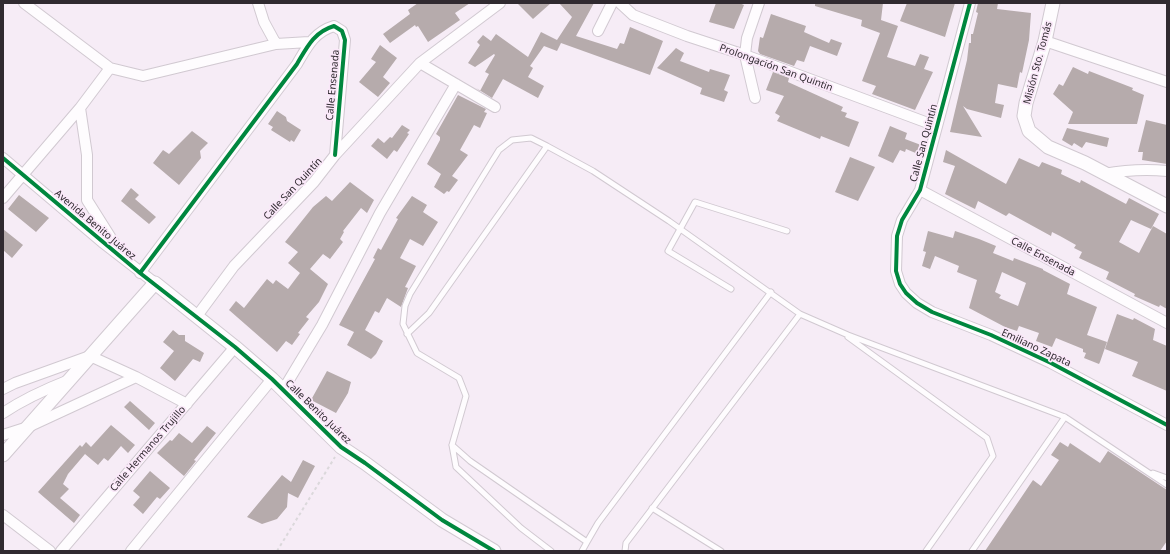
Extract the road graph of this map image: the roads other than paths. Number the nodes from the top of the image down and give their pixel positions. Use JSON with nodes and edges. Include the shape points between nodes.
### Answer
{"nodes":[{"id":1,"x":24,"y":3,"type":"edge"},
{"id":2,"x":258,"y":3,"type":"edge"},
{"id":3,"x":500,"y":3,"type":"edge"},
{"id":4,"x":612,"y":3,"type":"edge"},
{"id":5,"x":620,"y":3,"type":"edge"},
{"id":6,"x":758,"y":3,"type":"edge"},
{"id":7,"x":970,"y":3,"type":"edge"},
{"id":8,"x":1053,"y":3,"type":"edge"},
{"id":9,"x":598,"y":31,"type":"dead end"},
{"id":10,"x":1045,"y":41,"type":"junction"},
{"id":11,"x":309,"y":42,"type":"junction"},
{"id":12,"x":276,"y":44,"type":"junction"},
{"id":13,"x":745,"y":56,"type":"junction"},
{"id":14,"x":420,"y":63,"type":"junction"},
{"id":15,"x":110,"y":68,"type":"junction"},
{"id":16,"x":1167,"y":82,"type":"edge"},
{"id":17,"x":456,"y":84,"type":"junction"},
{"id":18,"x":755,"y":98,"type":"dead end"},
{"id":19,"x":495,"y":107,"type":"dead end"},
{"id":20,"x":80,"y":108,"type":"junction"},
{"id":21,"x":936,"y":126,"type":"junction"},
{"id":22,"x":547,"y":146,"type":"junction"},
{"id":23,"x":335,"y":155,"type":"junction"},
{"id":24,"x":3,"y":158,"type":"edge"},
{"id":25,"x":1167,"y":171,"type":"edge"},
{"id":26,"x":23,"y":174,"type":"junction"},
{"id":27,"x":1104,"y":174,"type":"junction"},
{"id":28,"x":920,"y":190,"type":"junction"},
{"id":29,"x":3,"y":198,"type":"edge"},
{"id":30,"x":1167,"y":206,"type":"edge"},
{"id":31,"x":681,"y":230,"type":"junction"},
{"id":32,"x":787,"y":231,"type":"dead end"},
{"id":33,"x":128,"y":263,"type":"junction"},
{"id":34,"x":140,"y":274,"type":"junction"},
{"id":35,"x":155,"y":283,"type":"junction"},
{"id":36,"x":900,"y":284,"type":"joint"},
{"id":37,"x":731,"y":289,"type":"dead end"},
{"id":38,"x":771,"y":292,"type":"junction"},
{"id":39,"x":800,"y":314,"type":"junction"},
{"id":40,"x":197,"y":316,"type":"junction"},
{"id":41,"x":1167,"y":323,"type":"edge"},
{"id":42,"x":842,"y":332,"type":"junction"},
{"id":43,"x":407,"y":334,"type":"junction"},
{"id":44,"x":235,"y":347,"type":"junction"},
{"id":45,"x":90,"y":356,"type":"junction"},
{"id":46,"x":136,"y":377,"type":"junction"},
{"id":47,"x":272,"y":379,"type":"junction"},
{"id":48,"x":70,"y":380,"type":"junction"},
{"id":49,"x":3,"y":389,"type":"edge"},
{"id":50,"x":283,"y":390,"type":"junction"},
{"id":51,"x":187,"y":404,"type":"junction"},
{"id":52,"x":3,"y":413,"type":"edge"},
{"id":53,"x":1065,"y":417,"type":"junction"},
{"id":54,"x":1167,"y":425,"type":"edge"},
{"id":55,"x":28,"y":427,"type":"junction"},
{"id":56,"x":3,"y":435,"type":"edge"},
{"id":57,"x":452,"y":445,"type":"junction"},
{"id":58,"x":3,"y":455,"type":"edge"},
{"id":59,"x":1146,"y":471,"type":"junction"},
{"id":60,"x":1167,"y":478,"type":"edge"},
{"id":61,"x":1167,"y":485,"type":"edge"},
{"id":62,"x":652,"y":508,"type":"junction"},
{"id":63,"x":3,"y":515,"type":"edge"},
{"id":64,"x":587,"y":542,"type":"junction"},
{"id":65,"x":50,"y":551,"type":"edge"},
{"id":66,"x":60,"y":551,"type":"edge"},
{"id":67,"x":131,"y":551,"type":"edge"},
{"id":68,"x":494,"y":551,"type":"edge"},
{"id":69,"x":551,"y":551,"type":"edge"},
{"id":70,"x":582,"y":551,"type":"edge"},
{"id":71,"x":625,"y":551,"type":"edge"},
{"id":72,"x":720,"y":551,"type":"edge"},
{"id":73,"x":926,"y":551,"type":"edge"},
{"id":74,"x":972,"y":551,"type":"edge"}],
"edges":[{"from":1,"to":15,"type":"street"},
{"from":2,"to":12,"type":"street","via":[[264,22]]},
{"from":3,"to":14,"type":"street","name":"Calle San Quintín"},
{"from":4,"to":9,"type":"street"},
{"from":5,"to":13,"type":"street","name":"Prolongación San Quintin","via":[[633,15]]},
{"from":6,"to":13,"type":"street","via":[[747,38]]},
{"from":7,"to":21,"type":"street","name":"Calle San Quintín"},
{"from":8,"to":10,"type":"street","name":"Misión Sto. Tomás"},
{"from":10,"to":16,"type":"street"},
{"from":10,"to":27,"type":"street","name":"Misión Sto. Tomás","via":[[1026,103],[1024,116],[1029,131],[1048,147],[1086,163]]},
{"from":11,"to":12,"type":"street"},
{"from":11,"to":23,"type":"street","name":"Calle Ensenada","via":[[324,30],[334,26],[342,31],[345,40]]},
{"from":11,"to":34,"type":"street","via":[[297,64]]},
{"from":12,"to":15,"type":"street","via":[[143,76]]},
{"from":13,"to":18,"type":"street"},
{"from":13,"to":21,"type":"street","name":"Prolongación San Quintin"},
{"from":14,"to":17,"type":"street"},
{"from":14,"to":23,"type":"street","name":"Calle San Quintín"},
{"from":15,"to":20,"type":"street"},
{"from":17,"to":19,"type":"street"},
{"from":17,"to":50,"type":"street","via":[[384,207],[322,325]]},
{"from":20,"to":26,"type":"street"},
{"from":20,"to":33,"type":"street","via":[[87,154],[87,200]]},
{"from":21,"to":28,"type":"street","name":"Calle San Quintín"},
{"from":22,"to":31,"type":"lane","via":[[593,171]]},
{"from":22,"to":43,"type":"lane","via":[[430,313]]},
{"from":22,"to":43,"type":"lane","via":[[531,138],[512,140],[499,150],[410,294],[405,306],[403,324]]},
{"from":23,"to":40,"type":"street","name":"Calle San Quintín","via":[[314,182],[234,266]]},
{"from":24,"to":26,"type":"street","name":"Avenida Benito Juárez"},
{"from":25,"to":27,"type":"street","via":[[1137,170]]},
{"from":26,"to":29,"type":"street"},
{"from":26,"to":33,"type":"street","name":"Avenida Benito Juárez"},
{"from":27,"to":30,"type":"street"},
{"from":28,"to":36,"type":"street","name":"Calle San Quintín","via":[[902,220],[897,236],[896,271]]},
{"from":28,"to":41,"type":"street","name":"Calle Ensenada"},
{"from":31,"to":32,"type":"lane","via":[[696,202]]},
{"from":31,"to":37,"type":"lane","via":[[668,251]]},
{"from":31,"to":38,"type":"lane"},
{"from":33,"to":34,"type":"street","name":"Avenida Benito Juárez"},
{"from":34,"to":35,"type":"street","name":"Avenida Benito Juárez"},
{"from":35,"to":40,"type":"street","name":"Avenida Benito Juárez"},
{"from":35,"to":45,"type":"street"},
{"from":36,"to":54,"type":"street","name":"Emiliano Zapata","via":[[917,303],[932,312],[1051,363]]},
{"from":38,"to":39,"type":"lane"},
{"from":38,"to":64,"type":"lane","via":[[598,523]]},
{"from":39,"to":42,"type":"lane"},
{"from":39,"to":62,"type":"lane"},
{"from":40,"to":44,"type":"street","name":"Calle Benito Juárez"},
{"from":42,"to":53,"type":"lane"},
{"from":42,"to":73,"type":"lane","via":[[987,438],[991,446],[993,456]]},
{"from":43,"to":57,"type":"lane","via":[[417,353],[459,378],[466,396]]},
{"from":44,"to":47,"type":"street","name":"Calle Benito Juárez"},
{"from":44,"to":51,"type":"street","name":"Calle Hermanos Trujillo"},
{"from":45,"to":46,"type":"street"},
{"from":45,"to":48,"type":"street"},
{"from":45,"to":49,"type":"street"},
{"from":46,"to":51,"type":"street"},
{"from":46,"to":55,"type":"street"},
{"from":47,"to":50,"type":"street","name":"Calle Benito Juárez"},
{"from":47,"to":67,"type":"street"},
{"from":48,"to":52,"type":"street","via":[[24,400]]},
{"from":48,"to":55,"type":"street"},
{"from":50,"to":68,"type":"street","name":"Calle Benito Juárez","via":[[341,448],[442,520]]},
{"from":51,"to":66,"type":"street","name":"Calle Hermanos Trujillo"},
{"from":53,"to":59,"type":"lane"},
{"from":53,"to":74,"type":"lane"},
{"from":55,"to":56,"type":"street"},
{"from":55,"to":58,"type":"street"},
{"from":57,"to":64,"type":"lane"},
{"from":57,"to":69,"type":"lane","via":[[456,467],[521,528]]},
{"from":59,"to":60,"type":"lane"},
{"from":59,"to":61,"type":"lane"},
{"from":62,"to":71,"type":"lane","via":[[626,543]]},
{"from":62,"to":72,"type":"lane"},
{"from":63,"to":65,"type":"street"},
{"from":64,"to":70,"type":"lane"}]}
